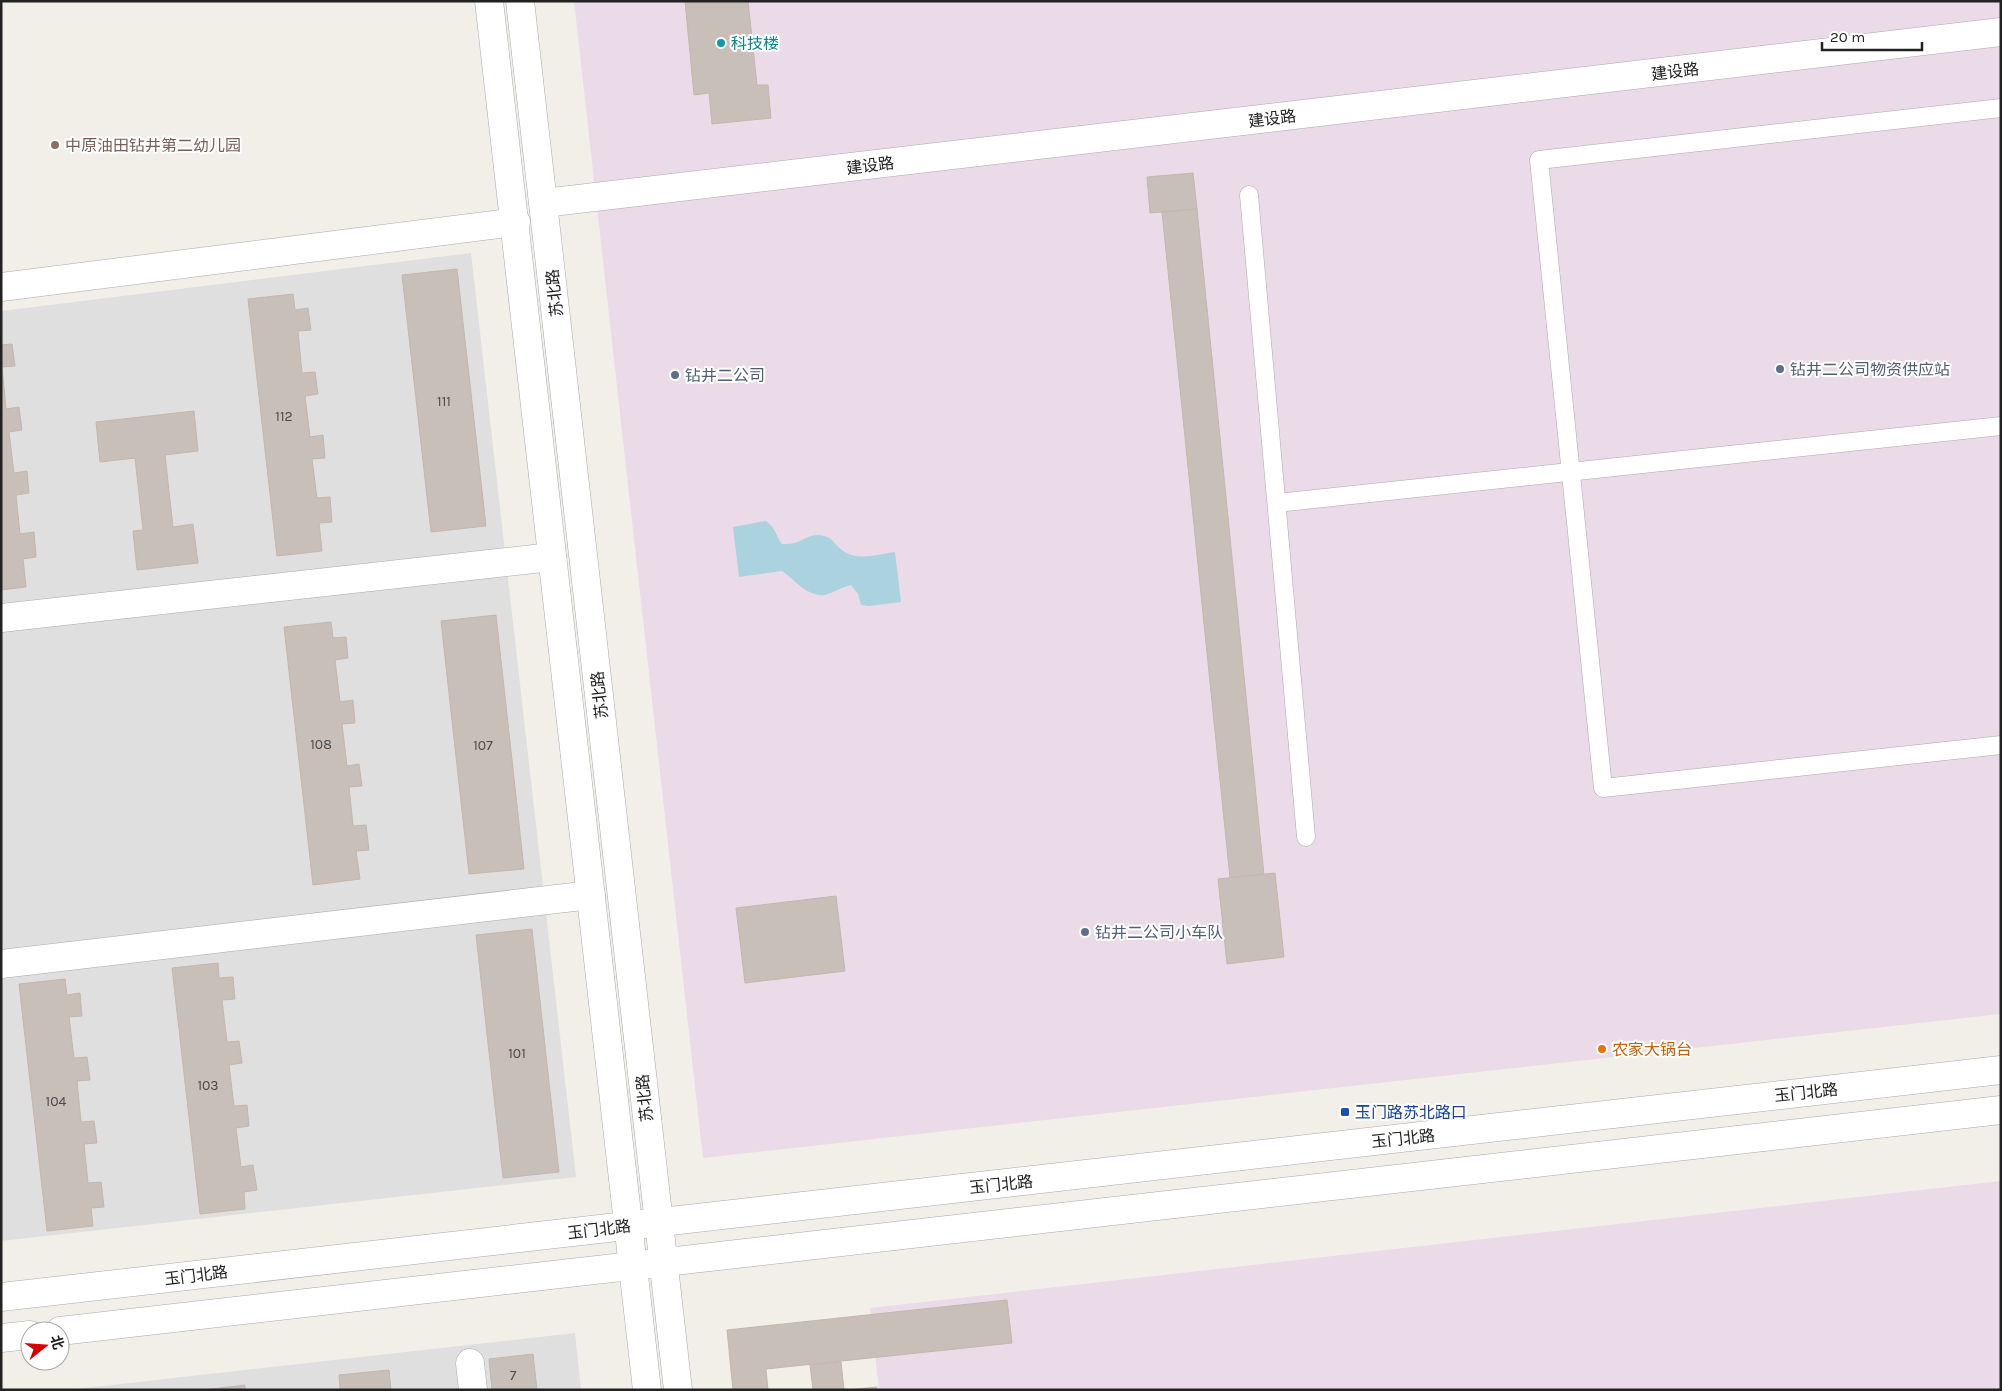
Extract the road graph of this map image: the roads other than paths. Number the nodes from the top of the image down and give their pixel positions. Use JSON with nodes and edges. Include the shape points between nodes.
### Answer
{"nodes":[{"id":1,"x":489,"y":1,"type":"edge"},
{"id":2,"x":520,"y":1,"type":"edge"},
{"id":3,"x":2001,"y":32,"type":"edge"},
{"id":4,"x":2001,"y":108,"type":"edge"},
{"id":5,"x":1249,"y":195,"type":"dead end"},
{"id":6,"x":544,"y":203,"type":"junction"},
{"id":7,"x":516,"y":222,"type":"junction"},
{"id":8,"x":1,"y":286,"type":"edge"},
{"id":9,"x":2001,"y":426,"type":"edge"},
{"id":10,"x":1571,"y":472,"type":"junction"},
{"id":11,"x":1277,"y":503,"type":"junction"},
{"id":12,"x":552,"y":557,"type":"junction"},
{"id":13,"x":1,"y":618,"type":"edge"},
{"id":14,"x":2001,"y":746,"type":"edge"},
{"id":15,"x":1306,"y":837,"type":"dead end"},
{"id":16,"x":591,"y":895,"type":"junction"},
{"id":17,"x":1,"y":964,"type":"edge"},
{"id":18,"x":2001,"y":1070,"type":"edge"},
{"id":19,"x":2001,"y":1110,"type":"edge"},
{"id":20,"x":658,"y":1222,"type":"junction"},
{"id":21,"x":628,"y":1226,"type":"junction"},
{"id":22,"x":663,"y":1262,"type":"junction"},
{"id":23,"x":632,"y":1266,"type":"junction"},
{"id":24,"x":1,"y":1298,"type":"edge"},
{"id":25,"x":70,"y":1330,"type":"edge"},
{"id":26,"x":20,"y":1336,"type":"edge"},
{"id":27,"x":1,"y":1338,"type":"edge"},
{"id":28,"x":647,"y":1390,"type":"edge"},
{"id":29,"x":678,"y":1390,"type":"edge"}],
"edges":[{"from":1,"to":7,"type":"street","name":"苏北路"},
{"from":2,"to":6,"type":"street","name":"苏北路"},
{"from":3,"to":6,"type":"street","name":"建设路"},
{"from":4,"to":10,"type":"lane","via":[[1539,160]]},
{"from":5,"to":11,"type":"lane"},
{"from":6,"to":20,"type":"street","name":"苏北路"},
{"from":7,"to":8,"type":"street"},
{"from":7,"to":12,"type":"street","name":"苏北路"},
{"from":9,"to":10,"type":"lane"},
{"from":10,"to":11,"type":"lane"},
{"from":10,"to":14,"type":"lane","via":[[1603,788]]},
{"from":11,"to":15,"type":"lane"},
{"from":12,"to":13,"type":"street"},
{"from":12,"to":16,"type":"street","name":"苏北路"},
{"from":16,"to":17,"type":"street"},
{"from":16,"to":21,"type":"street","name":"苏北路"},
{"from":18,"to":20,"type":"street","name":"玉门北路"},
{"from":19,"to":22,"type":"street"},
{"from":20,"to":21,"type":"street","name":"玉门北路"},
{"from":20,"to":22,"type":"street","name":"苏北路"},
{"from":21,"to":23,"type":"street","name":"苏北路"},
{"from":21,"to":24,"type":"street","name":"玉门北路"},
{"from":22,"to":23,"type":"street"},
{"from":22,"to":29,"type":"street","name":"苏北路"},
{"from":23,"to":25,"type":"street"},
{"from":23,"to":28,"type":"street","name":"苏北路"},
{"from":26,"to":27,"type":"street"}]}
